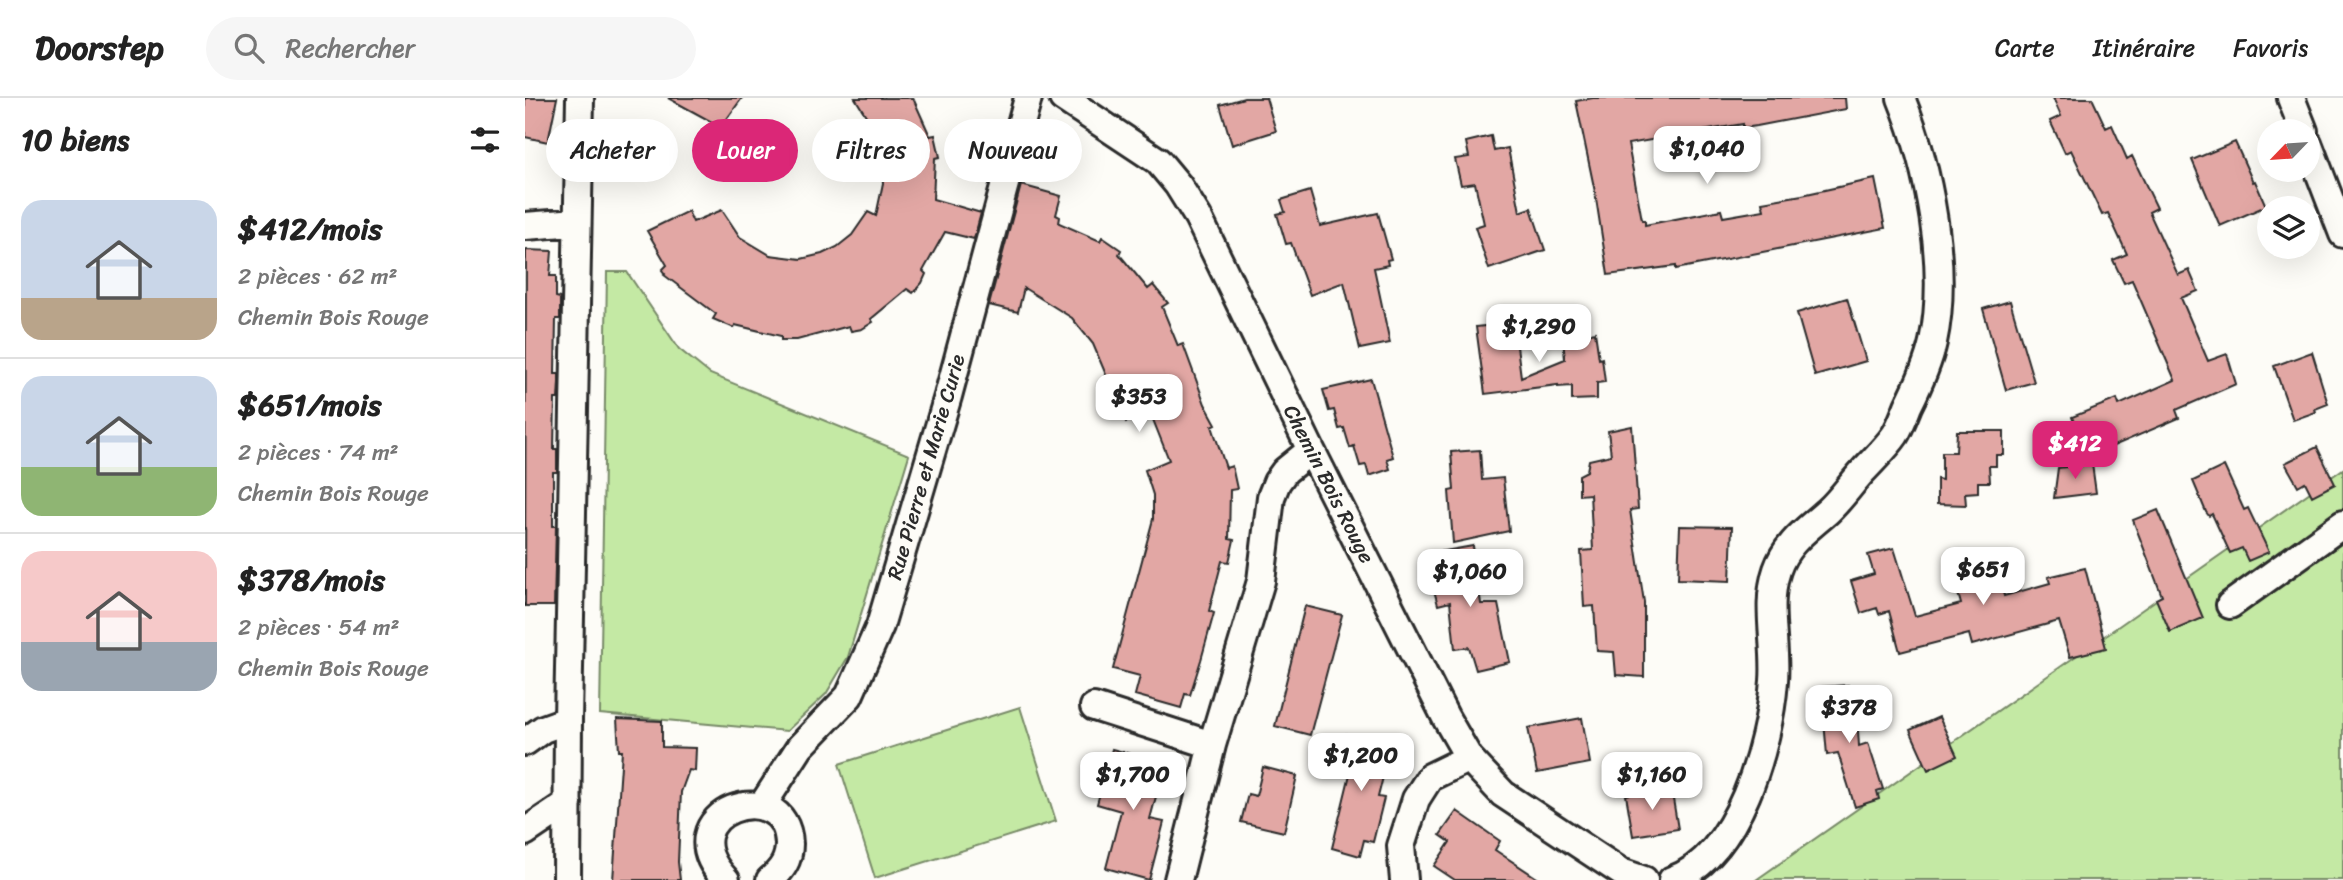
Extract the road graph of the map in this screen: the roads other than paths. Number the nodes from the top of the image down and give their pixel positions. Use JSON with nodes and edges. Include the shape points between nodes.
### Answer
{"nodes":[{"id":1,"x":580,"y":98,"type":"edge"},
{"id":2,"x":1028,"y":98,"type":"edge"},
{"id":3,"x":1063,"y":98,"type":"edge"},
{"id":4,"x":1901,"y":98,"type":"edge"},
{"id":5,"x":2291,"y":98,"type":"edge"},
{"id":6,"x":2299,"y":119,"type":"edge"},
{"id":7,"x":2321,"y":177,"type":"edge"},
{"id":8,"x":577,"y":222,"type":"junction"},
{"id":9,"x":525,"y":226,"type":"edge"},
{"id":10,"x":2343,"y":234,"type":"edge"},
{"id":11,"x":1311,"y":450,"type":"junction"},
{"id":12,"x":2343,"y":524,"type":"edge"},
{"id":13,"x":2230,"y":605,"type":"dead end"},
{"id":14,"x":1094,"y":707,"type":"dead end"},
{"id":15,"x":568,"y":720,"type":"junction"},
{"id":16,"x":525,"y":742,"type":"edge"},
{"id":17,"x":1212,"y":744,"type":"junction"},
{"id":18,"x":1469,"y":758,"type":"junction"},
{"id":19,"x":568,"y":803,"type":"junction"},
{"id":20,"x":762,"y":806,"type":"junction"},
{"id":21,"x":525,"y":832,"type":"edge"},
{"id":22,"x":567,"y":880,"type":"edge"},
{"id":23,"x":726,"y":880,"type":"edge"},
{"id":24,"x":770,"y":880,"type":"edge"},
{"id":25,"x":1178,"y":880,"type":"edge"},
{"id":26,"x":1404,"y":880,"type":"edge"},
{"id":27,"x":1644,"y":880,"type":"edge"},
{"id":28,"x":1672,"y":880,"type":"edge"}],
"edges":[{"from":1,"to":8,"type":"street"},
{"from":2,"to":20,"type":"street","name":"Rue Pierre et Marie Curie","via":[[880,626],[849,696],[800,747]]},
{"from":3,"to":11,"type":"street","name":"Chemin Bois Rouge","via":[[1158,161],[1178,185],[1198,217]]},
{"from":4,"to":28,"type":"street","via":[[1920,151],[1936,237],[1933,342],[1895,435],[1828,511],[1785,551],[1773,594],[1774,680],[1769,717],[1752,782],[1711,854],[1699,867]]},
{"from":5,"to":6,"type":"street"},
{"from":7,"to":10,"type":"street"},
{"from":8,"to":9,"type":"street"},
{"from":8,"to":15,"type":"street"},
{"from":11,"to":17,"type":"street","via":[[1285,471],[1271,497],[1261,581]]},
{"from":11,"to":18,"type":"street","name":"Chemin Bois Rouge"},
{"from":12,"to":13,"type":"street"},
{"from":14,"to":17,"type":"street"},
{"from":15,"to":16,"type":"street"},
{"from":15,"to":19,"type":"street"},
{"from":17,"to":25,"type":"street"},
{"from":18,"to":26,"type":"street","via":[[1430,777],[1416,799],[1401,846]]},
{"from":18,"to":27,"type":"street","name":"Chemin Bois Rouge","via":[[1503,794],[1621,872]]},
{"from":19,"to":21,"type":"street"},
{"from":19,"to":22,"type":"street"},
{"from":20,"to":23,"type":"street","via":[[742,804],[724,812],[711,828],[707,847],[713,866]]},
{"from":20,"to":24,"type":"street","via":[[779,817],[789,834],[789,854],[781,872]]}]}
